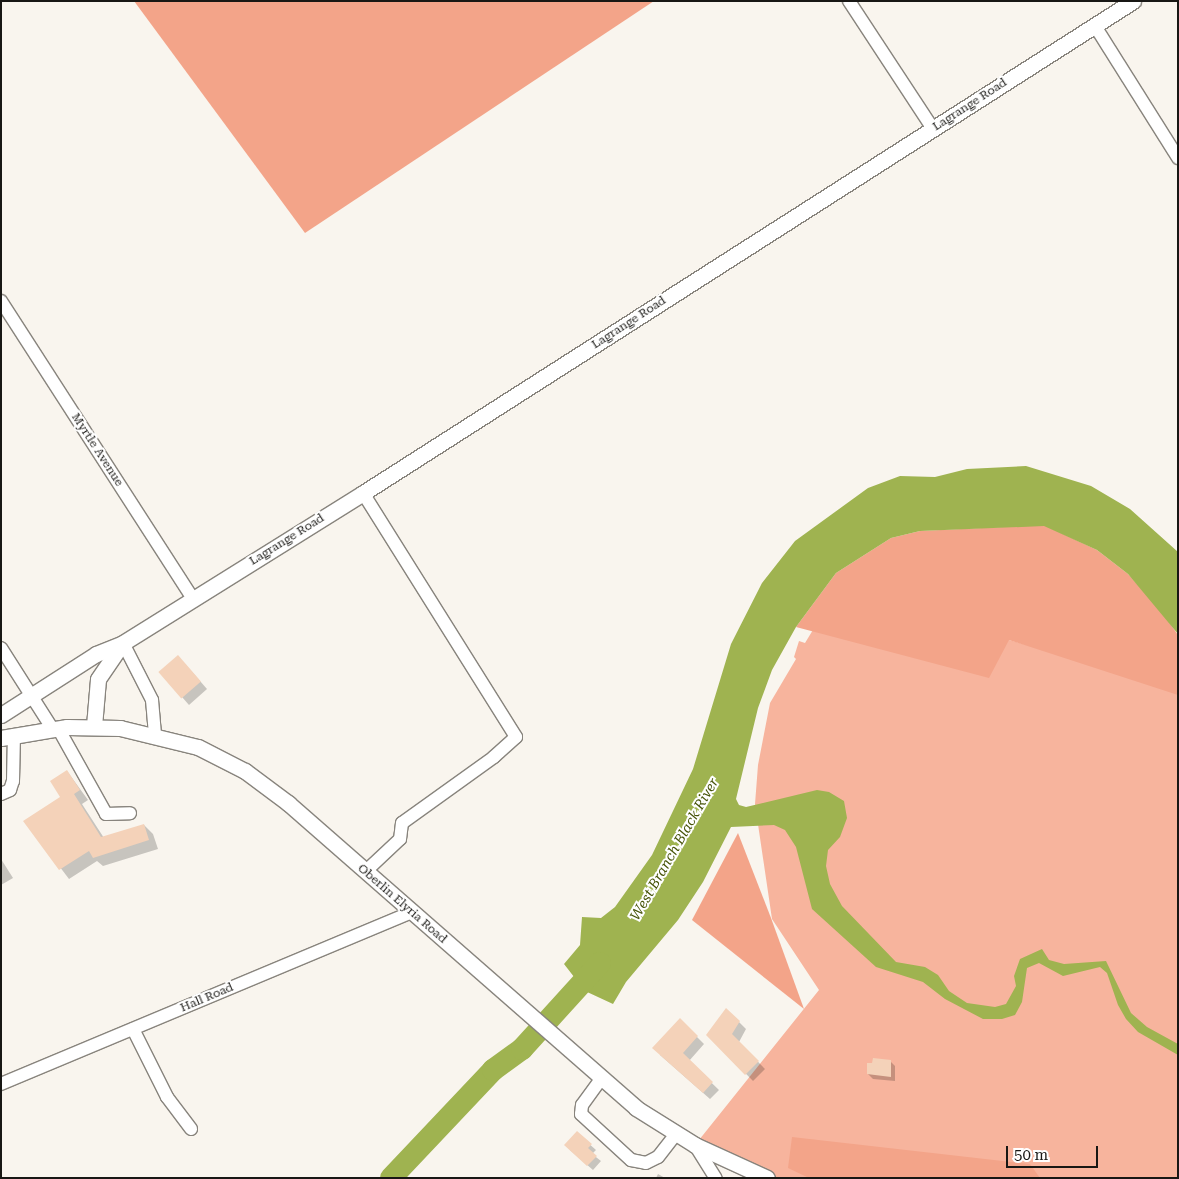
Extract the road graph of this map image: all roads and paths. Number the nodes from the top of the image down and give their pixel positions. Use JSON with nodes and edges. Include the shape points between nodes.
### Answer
{"nodes":[{"id":1,"x":849,"y":1,"type":"edge"},
{"id":2,"x":1133,"y":1,"type":"edge"},
{"id":3,"x":1095,"y":26,"type":"junction"},
{"id":4,"x":933,"y":129,"type":"junction"},
{"id":5,"x":1178,"y":158,"type":"edge"},
{"id":6,"x":1,"y":301,"type":"edge"},
{"id":7,"x":363,"y":493,"type":"junction"},
{"id":8,"x":193,"y":598,"type":"junction"},
{"id":9,"x":123,"y":643,"type":"junction"},
{"id":10,"x":1,"y":648,"type":"edge"},
{"id":11,"x":31,"y":695,"type":"junction"},
{"id":12,"x":1,"y":714,"type":"edge"},
{"id":13,"x":94,"y":726,"type":"junction"},
{"id":14,"x":55,"y":728,"type":"junction"},
{"id":15,"x":155,"y":734,"type":"junction"},
{"id":16,"x":8,"y":737,"type":"edge"},
{"id":17,"x":1,"y":794,"type":"edge"},
{"id":18,"x":130,"y":814,"type":"dead end"},
{"id":19,"x":366,"y":871,"type":"junction"},
{"id":20,"x":412,"y":912,"type":"junction"},
{"id":21,"x":133,"y":1029,"type":"junction"},
{"id":22,"x":601,"y":1079,"type":"junction"},
{"id":23,"x":1,"y":1084,"type":"edge"},
{"id":24,"x":191,"y":1129,"type":"dead end"},
{"id":25,"x":676,"y":1134,"type":"junction"},
{"id":26,"x":695,"y":1145,"type":"junction"},
{"id":27,"x":716,"y":1178,"type":"edge"},
{"id":28,"x":767,"y":1178,"type":"edge"}],
"edges":[{"from":1,"to":4,"type":"street"},
{"from":2,"to":3,"type":"main road","name":"Lagrange Road"},
{"from":3,"to":4,"type":"main road","name":"Lagrange Road"},
{"from":3,"to":5,"type":"street"},
{"from":4,"to":7,"type":"main road","name":"Lagrange Road"},
{"from":6,"to":8,"type":"street","name":"Myrtle Avenue"},
{"from":7,"to":8,"type":"main road","name":"Lagrange Road"},
{"from":7,"to":19,"type":"street","via":[[516,737],[494,757],[402,823],[400,839]]},
{"from":8,"to":9,"type":"main road","name":"Lagrange Road"},
{"from":9,"to":11,"type":"main road","name":"Lagrange Road","via":[[96,654]]},
{"from":9,"to":13,"type":"main road","name":"Lagrange Road","via":[[98,678]]},
{"from":9,"to":15,"type":"street","via":[[152,700]]},
{"from":10,"to":11,"type":"street"},
{"from":11,"to":12,"type":"main road","name":"Lagrange Road"},
{"from":11,"to":14,"type":"street"},
{"from":13,"to":14,"type":"main road","name":"Oberlin Elyria Road"},
{"from":13,"to":15,"type":"main road","name":"Oberlin Elyria Road"},
{"from":14,"to":16,"type":"main road","name":"Oberlin Elyria Road"},
{"from":14,"to":18,"type":"street","via":[[106,814]]},
{"from":15,"to":19,"type":"main road","name":"Oberlin Elyria Road","via":[[198,747],[246,771]]},
{"from":16,"to":17,"type":"street","via":[[13,781],[10,790]]},
{"from":19,"to":20,"type":"main road","name":"Oberlin Elyria Road"},
{"from":20,"to":21,"type":"street","name":"Hall Road"},
{"from":20,"to":22,"type":"main road","name":"Oberlin Elyria Road"},
{"from":21,"to":23,"type":"street","name":"Hall Road"},
{"from":21,"to":24,"type":"street","via":[[167,1096]]},
{"from":22,"to":25,"type":"main road","name":"Oberlin Elyria Road"},
{"from":22,"to":25,"type":"street","via":[[582,1105],[581,1114],[631,1160],[646,1163],[658,1157]]},
{"from":25,"to":26,"type":"main road","name":"Oberlin Elyria Road"},
{"from":26,"to":27,"type":"street"},
{"from":26,"to":28,"type":"main road","name":"Oberlin Elyria Road"}]}
